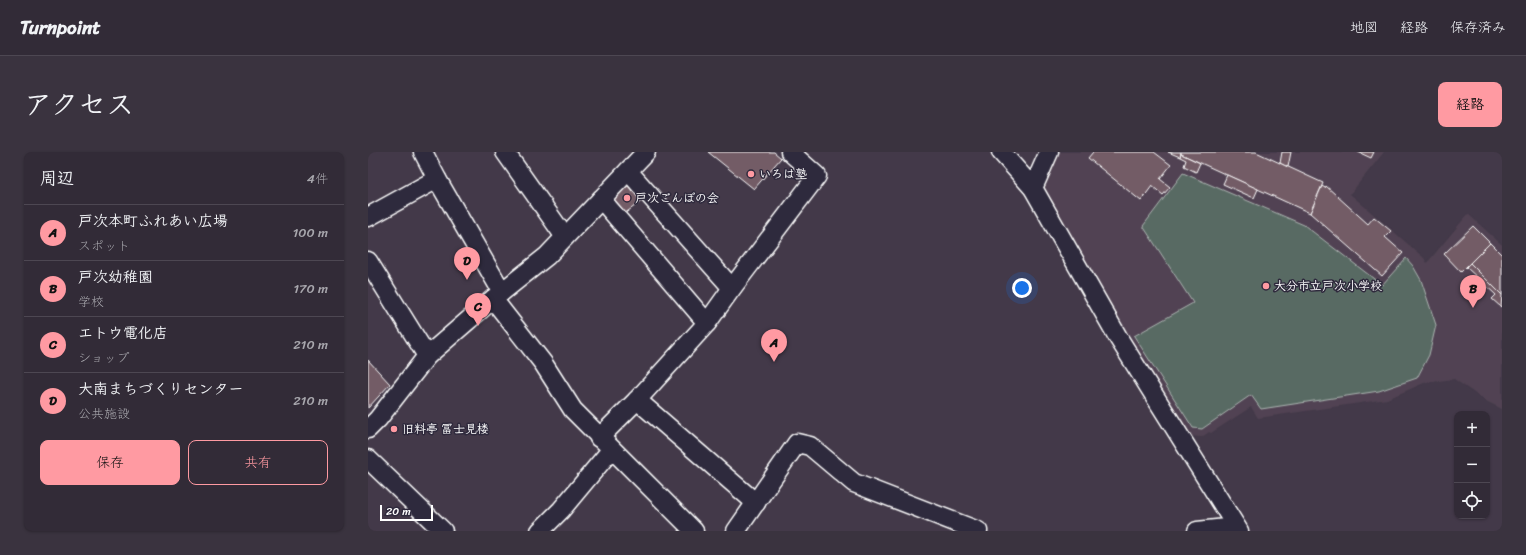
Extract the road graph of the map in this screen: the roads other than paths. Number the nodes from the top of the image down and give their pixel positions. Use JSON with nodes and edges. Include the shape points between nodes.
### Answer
{"nodes":[{"id":1,"x":423,"y":152,"type":"edge"},
{"id":2,"x":505,"y":152,"type":"edge"},
{"id":3,"x":646,"y":152,"type":"edge"},
{"id":4,"x":790,"y":152,"type":"edge"},
{"id":5,"x":1001,"y":152,"type":"edge"},
{"id":6,"x":1049,"y":152,"type":"edge"},
{"id":7,"x":628,"y":171,"type":"junction"},
{"id":8,"x":437,"y":179,"type":"junction"},
{"id":9,"x":1033,"y":188,"type":"junction"},
{"id":10,"x":601,"y":199,"type":"junction"},
{"id":11,"x":368,"y":217,"type":"edge"},
{"id":12,"x":565,"y":237,"type":"junction"},
{"id":13,"x":368,"y":261,"type":"edge"},
{"id":14,"x":732,"y":288,"type":"junction"},
{"id":15,"x":498,"y":296,"type":"junction"},
{"id":16,"x":707,"y":323,"type":"junction"},
{"id":17,"x":427,"y":356,"type":"junction"},
{"id":18,"x":637,"y":400,"type":"junction"},
{"id":19,"x":368,"y":428,"type":"edge"},
{"id":20,"x":605,"y":444,"type":"junction"},
{"id":21,"x":368,"y":459,"type":"edge"},
{"id":22,"x":756,"y":503,"type":"junction"},
{"id":23,"x":1238,"y":529,"type":"edge"},
{"id":24,"x":443,"y":531,"type":"edge"},
{"id":25,"x":540,"y":531,"type":"edge"},
{"id":26,"x":694,"y":531,"type":"edge"},
{"id":27,"x":736,"y":531,"type":"edge"},
{"id":28,"x":978,"y":531,"type":"edge"},
{"id":29,"x":1197,"y":531,"type":"edge"}],
"edges":[{"from":1,"to":8,"type":"street"},
{"from":2,"to":12,"type":"street"},
{"from":3,"to":7,"type":"street"},
{"from":4,"to":14,"type":"street","via":[[817,176]]},
{"from":5,"to":9,"type":"street"},
{"from":6,"to":9,"type":"street"},
{"from":7,"to":10,"type":"street"},
{"from":7,"to":14,"type":"street"},
{"from":8,"to":11,"type":"street"},
{"from":8,"to":15,"type":"street"},
{"from":9,"to":23,"type":"street","via":[[1119,340]]},
{"from":10,"to":12,"type":"street"},
{"from":10,"to":16,"type":"street"},
{"from":12,"to":15,"type":"street","via":[[547,256]]},
{"from":13,"to":17,"type":"street"},
{"from":14,"to":16,"type":"street"},
{"from":15,"to":17,"type":"street"},
{"from":15,"to":20,"type":"street","via":[[572,410]]},
{"from":16,"to":18,"type":"street"},
{"from":17,"to":19,"type":"street","via":[[378,419]]},
{"from":18,"to":20,"type":"street"},
{"from":18,"to":22,"type":"street"},
{"from":20,"to":25,"type":"street","via":[[561,510]]},
{"from":20,"to":26,"type":"street"},
{"from":21,"to":24,"type":"street"},
{"from":22,"to":27,"type":"street"},
{"from":22,"to":28,"type":"street","via":[[798,443],[810,446],[854,483]]},
{"from":23,"to":29,"type":"street"}]}
